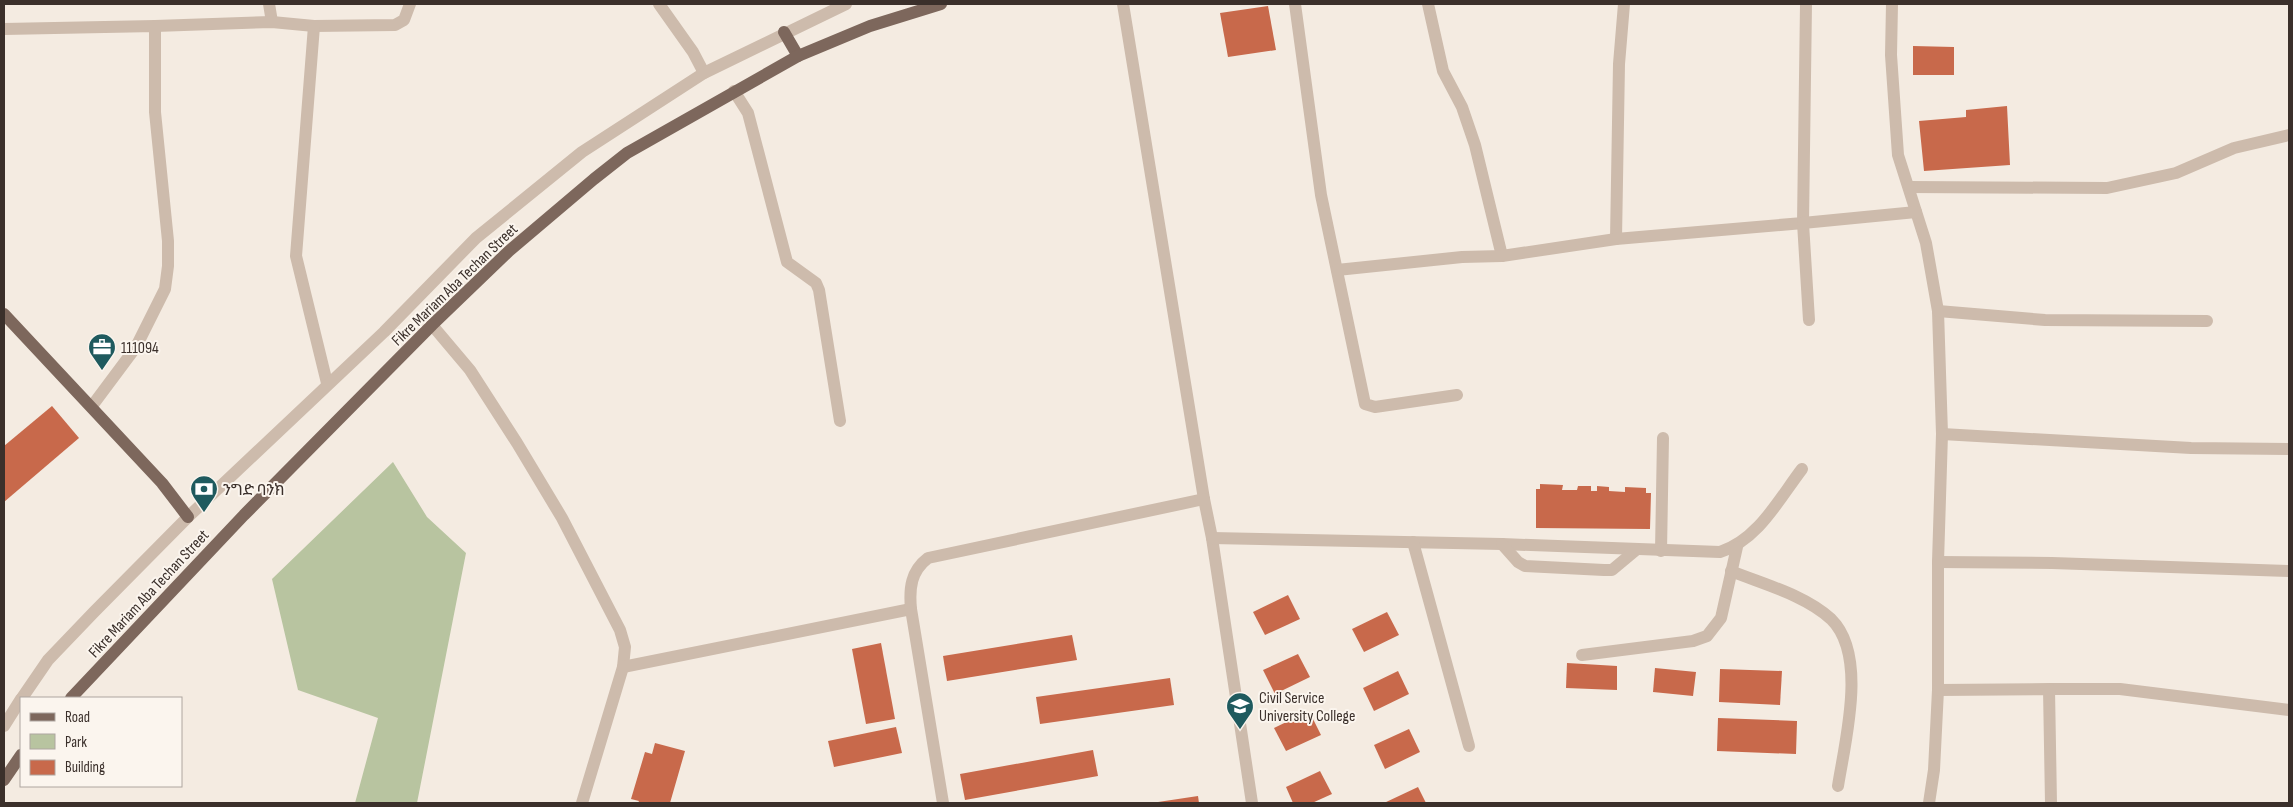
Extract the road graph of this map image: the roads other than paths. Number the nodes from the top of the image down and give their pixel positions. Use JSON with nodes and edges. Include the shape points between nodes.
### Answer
{"nodes":[{"id":1,"x":270,"y":4,"type":"edge"},
{"id":2,"x":410,"y":4,"type":"edge"},
{"id":3,"x":659,"y":4,"type":"edge"},
{"id":4,"x":941,"y":4,"type":"edge"},
{"id":5,"x":1123,"y":4,"type":"edge"},
{"id":6,"x":1295,"y":4,"type":"edge"},
{"id":7,"x":1428,"y":4,"type":"edge"},
{"id":8,"x":1624,"y":4,"type":"edge"},
{"id":9,"x":1806,"y":4,"type":"edge"},
{"id":10,"x":1892,"y":4,"type":"edge"},
{"id":11,"x":838,"y":5,"type":"edge"},
{"id":12,"x":272,"y":22,"type":"junction"},
{"id":13,"x":155,"y":26,"type":"junction"},
{"id":14,"x":314,"y":26,"type":"junction"},
{"id":15,"x":4,"y":29,"type":"edge"},
{"id":16,"x":784,"y":32,"type":"junction"},
{"id":17,"x":798,"y":56,"type":"junction"},
{"id":18,"x":704,"y":73,"type":"junction"},
{"id":19,"x":734,"y":91,"type":"junction"},
{"id":20,"x":2289,"y":135,"type":"edge"},
{"id":21,"x":1909,"y":187,"type":"junction"},
{"id":22,"x":1916,"y":212,"type":"junction"},
{"id":23,"x":1802,"y":223,"type":"junction"},
{"id":24,"x":1616,"y":239,"type":"junction"},
{"id":25,"x":1502,"y":256,"type":"junction"},
{"id":26,"x":1337,"y":270,"type":"junction"},
{"id":27,"x":1938,"y":311,"type":"junction"},
{"id":28,"x":4,"y":314,"type":"edge"},
{"id":29,"x":1810,"y":320,"type":"dead end"},
{"id":30,"x":2207,"y":321,"type":"dead end"},
{"id":31,"x":432,"y":325,"type":"junction"},
{"id":32,"x":328,"y":383,"type":"junction"},
{"id":33,"x":1457,"y":395,"type":"dead end"},
{"id":34,"x":92,"y":406,"type":"junction"},
{"id":35,"x":840,"y":421,"type":"dead end"},
{"id":36,"x":1942,"y":434,"type":"junction"},
{"id":37,"x":1663,"y":438,"type":"dead end"},
{"id":38,"x":2289,"y":450,"type":"edge"},
{"id":39,"x":1802,"y":469,"type":"dead end"},
{"id":40,"x":1204,"y":500,"type":"junction"},
{"id":41,"x":188,"y":517,"type":"junction"},
{"id":42,"x":1212,"y":538,"type":"junction"},
{"id":43,"x":1413,"y":542,"type":"junction"},
{"id":44,"x":1502,"y":544,"type":"junction"},
{"id":45,"x":1736,"y":547,"type":"junction"},
{"id":46,"x":1636,"y":550,"type":"junction"},
{"id":47,"x":1662,"y":551,"type":"junction"},
{"id":48,"x":1938,"y":562,"type":"junction"},
{"id":49,"x":1731,"y":571,"type":"junction"},
{"id":50,"x":2289,"y":571,"type":"edge"},
{"id":51,"x":910,"y":608,"type":"junction"},
{"id":52,"x":1582,"y":655,"type":"dead end"},
{"id":53,"x":623,"y":667,"type":"junction"},
{"id":54,"x":2049,"y":689,"type":"junction"},
{"id":55,"x":1938,"y":690,"type":"junction"},
{"id":56,"x":23,"y":697,"type":"edge"},
{"id":57,"x":72,"y":697,"type":"edge"},
{"id":58,"x":20,"y":702,"type":"edge"},
{"id":59,"x":2289,"y":710,"type":"edge"},
{"id":60,"x":4,"y":726,"type":"edge"},
{"id":61,"x":1468,"y":746,"type":"dead end"},
{"id":62,"x":20,"y":756,"type":"edge"},
{"id":63,"x":4,"y":780,"type":"edge"},
{"id":64,"x":1838,"y":786,"type":"dead end"},
{"id":65,"x":582,"y":803,"type":"edge"},
{"id":66,"x":943,"y":803,"type":"edge"},
{"id":67,"x":1252,"y":803,"type":"edge"},
{"id":68,"x":1928,"y":803,"type":"edge"},
{"id":69,"x":2051,"y":803,"type":"edge"}],
"edges":[{"from":1,"to":12,"type":"street"},
{"from":2,"to":14,"type":"street","via":[[404,20],[395,24]]},
{"from":3,"to":18,"type":"street"},
{"from":4,"to":17,"type":"main road","name":"Fikre Mariam Aba Techan Street","via":[[870,26]]},
{"from":5,"to":40,"type":"street"},
{"from":6,"to":26,"type":"street","via":[[1320,194]]},
{"from":7,"to":25,"type":"street","via":[[1443,71],[1462,107],[1475,145]]},
{"from":8,"to":24,"type":"street","via":[[1619,64]]},
{"from":9,"to":23,"type":"street"},
{"from":10,"to":21,"type":"street","via":[[1891,56],[1898,155]]},
{"from":11,"to":16,"type":"street"},
{"from":12,"to":13,"type":"street"},
{"from":12,"to":14,"type":"street"},
{"from":13,"to":15,"type":"street"},
{"from":13,"to":34,"type":"street","via":[[155,112],[168,241],[165,290],[136,347]]},
{"from":14,"to":32,"type":"street","via":[[296,256]]},
{"from":16,"to":17,"type":"main road"},
{"from":16,"to":18,"type":"street"},
{"from":17,"to":19,"type":"main road","name":"Fikre Mariam Aba Techan Street"},
{"from":18,"to":32,"type":"street","via":[[582,152],[476,238],[384,332]]},
{"from":19,"to":31,"type":"main road","name":"Fikre Mariam Aba Techan Street","via":[[627,153],[509,251]]},
{"from":19,"to":35,"type":"street","via":[[748,113],[787,262],[816,283],[819,290]]},
{"from":20,"to":21,"type":"street","via":[[2234,148],[2176,173],[2107,188]]},
{"from":21,"to":22,"type":"street"},
{"from":22,"to":23,"type":"street"},
{"from":22,"to":27,"type":"street","via":[[1926,242]]},
{"from":23,"to":24,"type":"street"},
{"from":23,"to":29,"type":"street"},
{"from":24,"to":25,"type":"street"},
{"from":25,"to":26,"type":"street"},
{"from":26,"to":33,"type":"street","via":[[1365,404],[1375,407]]},
{"from":27,"to":30,"type":"street","via":[[2045,320]]},
{"from":27,"to":36,"type":"street"},
{"from":28,"to":34,"type":"main road"},
{"from":31,"to":53,"type":"street","via":[[470,370],[562,518],[620,630],[625,647]]},
{"from":31,"to":57,"type":"main road","name":"Fikre Mariam Aba Techan Street","via":[[244,515]]},
{"from":32,"to":41,"type":"street"},
{"from":34,"to":41,"type":"main road","via":[[162,483]]},
{"from":36,"to":38,"type":"street","via":[[2191,448]]},
{"from":36,"to":48,"type":"street"},
{"from":37,"to":47,"type":"street"},
{"from":39,"to":45,"type":"street","via":[[1750,536]]},
{"from":40,"to":42,"type":"street"},
{"from":40,"to":51,"type":"street","via":[[928,558],[919,565],[909,587]]},
{"from":41,"to":56,"type":"street","via":[[48,660]]},
{"from":42,"to":43,"type":"street"},
{"from":42,"to":67,"type":"street"},
{"from":43,"to":44,"type":"street"},
{"from":43,"to":61,"type":"street"},
{"from":44,"to":46,"type":"street"},
{"from":44,"to":46,"type":"street","via":[[1525,566],[1604,570],[1612,570]]},
{"from":45,"to":47,"type":"street","via":[[1720,552]]},
{"from":45,"to":49,"type":"street"},
{"from":46,"to":47,"type":"street"},
{"from":48,"to":50,"type":"street"},
{"from":48,"to":55,"type":"street"},
{"from":49,"to":52,"type":"street","via":[[1721,618],[1706,636],[1693,641]]},
{"from":49,"to":64,"type":"street","via":[[1800,600],[1831,620],[1847,645],[1852,696]]},
{"from":51,"to":53,"type":"street"},
{"from":51,"to":66,"type":"street"},
{"from":53,"to":65,"type":"street"},
{"from":54,"to":55,"type":"street"},
{"from":54,"to":59,"type":"street","via":[[2120,689]]},
{"from":54,"to":69,"type":"street"},
{"from":55,"to":68,"type":"street","via":[[1934,770]]},
{"from":58,"to":60,"type":"street"},
{"from":62,"to":63,"type":"main road"}]}
